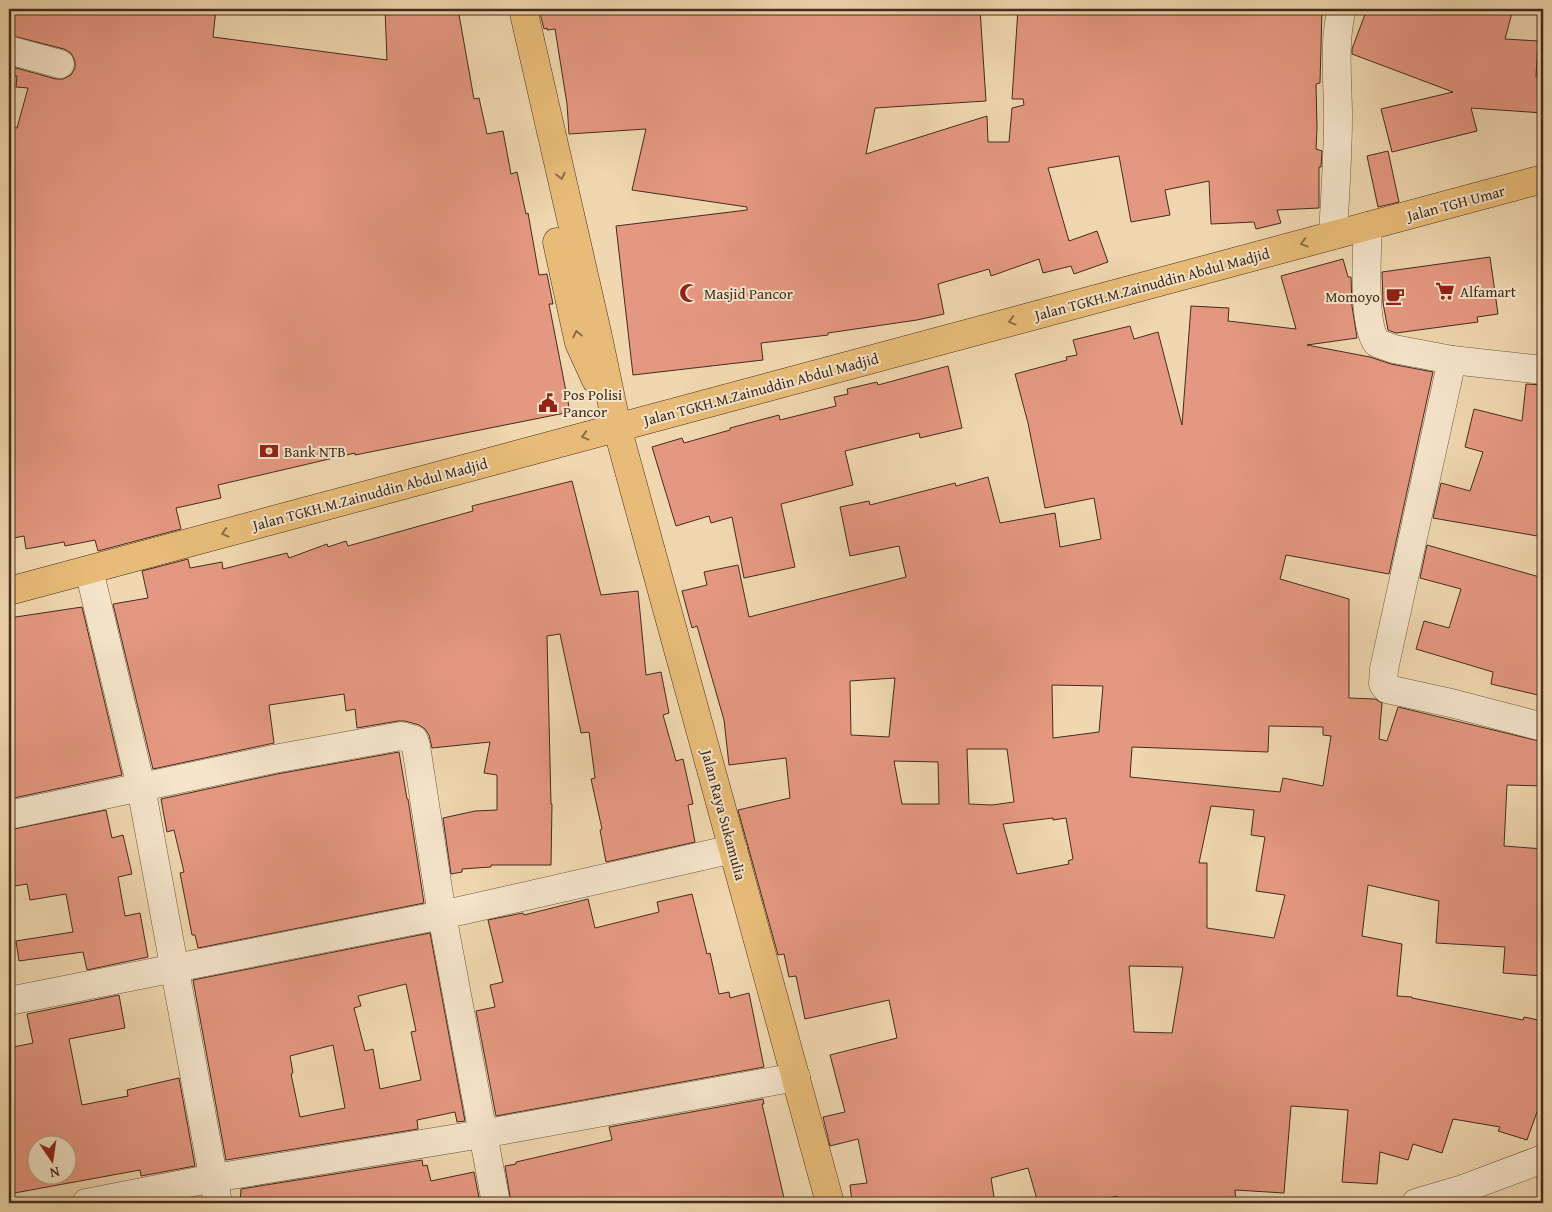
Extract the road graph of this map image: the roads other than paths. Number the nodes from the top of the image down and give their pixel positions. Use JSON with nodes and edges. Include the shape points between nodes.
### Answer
{"nodes":[{"id":1,"x":508,"y":9,"type":"edge"},
{"id":2,"x":523,"y":9,"type":"edge"},
{"id":3,"x":1342,"y":9,"type":"edge"},
{"id":4,"x":9,"y":50,"type":"edge"},
{"id":5,"x":60,"y":64,"type":"dead end"},
{"id":6,"x":1543,"y":179,"type":"edge"},
{"id":7,"x":1368,"y":226,"type":"junction"},
{"id":8,"x":1333,"y":235,"type":"junction"},
{"id":9,"x":1452,"y":360,"type":"junction"},
{"id":10,"x":1543,"y":370,"type":"edge"},
{"id":11,"x":617,"y":427,"type":"junction"},
{"id":12,"x":89,"y":570,"type":"junction"},
{"id":13,"x":9,"y":591,"type":"edge"},
{"id":14,"x":1543,"y":727,"type":"edge"},
{"id":15,"x":141,"y":787,"type":"junction"},
{"id":16,"x":9,"y":815,"type":"edge"},
{"id":17,"x":733,"y":849,"type":"junction"},
{"id":18,"x":442,"y":915,"type":"junction"},
{"id":19,"x":174,"y":969,"type":"junction"},
{"id":20,"x":9,"y":1001,"type":"edge"},
{"id":21,"x":796,"y":1077,"type":"junction"},
{"id":22,"x":482,"y":1134,"type":"junction"},
{"id":23,"x":1543,"y":1159,"type":"edge"},
{"id":24,"x":216,"y":1190,"type":"edge"},
{"id":25,"x":86,"y":1203,"type":"edge"},
{"id":26,"x":496,"y":1203,"type":"edge"},
{"id":27,"x":830,"y":1203,"type":"edge"},
{"id":28,"x":1416,"y":1203,"type":"edge"}],
"edges":[{"from":11,"to":1,"type":"main road","one_way":true,"via":[[579,343]]},
{"from":2,"to":11,"type":"main road","one_way":true},
{"from":3,"to":8,"type":"street","via":[[1339,19]]},
{"from":4,"to":5,"type":"street"},
{"from":6,"to":7,"type":"main road","name":"Jalan TGH Umar"},
{"from":7,"to":8,"type":"main road","name":"Jalan TGKH.M.Zainuddin Abdul Madjid"},
{"from":7,"to":9,"type":"street","via":[[1369,320],[1374,340],[1388,347]]},
{"from":8,"to":11,"type":"main road","name":"Jalan TGKH.M.Zainuddin Abdul Madjid","one_way":true},
{"from":9,"to":10,"type":"street"},
{"from":9,"to":14,"type":"street","via":[[1383,684],[1387,689]]},
{"from":11,"to":12,"type":"main road","name":"Jalan TGKH.M.Zainuddin Abdul Madjid","one_way":true},
{"from":11,"to":17,"type":"main road","name":"Jalan Raya Sukamulia"},
{"from":12,"to":13,"type":"main road","name":"Jalan TGKH.M.Zainuddin Abdul Madjid"},
{"from":12,"to":15,"type":"street"},
{"from":15,"to":16,"type":"street"},
{"from":15,"to":18,"type":"street","via":[[274,759],[409,737],[416,746]]},
{"from":15,"to":19,"type":"street"},
{"from":17,"to":18,"type":"street"},
{"from":17,"to":21,"type":"main road","name":"Jalan Raya Sukamulia"},
{"from":18,"to":19,"type":"street"},
{"from":18,"to":22,"type":"street"},
{"from":19,"to":20,"type":"street"},
{"from":19,"to":24,"type":"street"},
{"from":21,"to":22,"type":"street"},
{"from":21,"to":27,"type":"main road","name":"Jalan Raya Sukamulia"},
{"from":22,"to":24,"type":"street"},
{"from":22,"to":26,"type":"street"},
{"from":23,"to":28,"type":"street"},
{"from":24,"to":25,"type":"street"}]}
